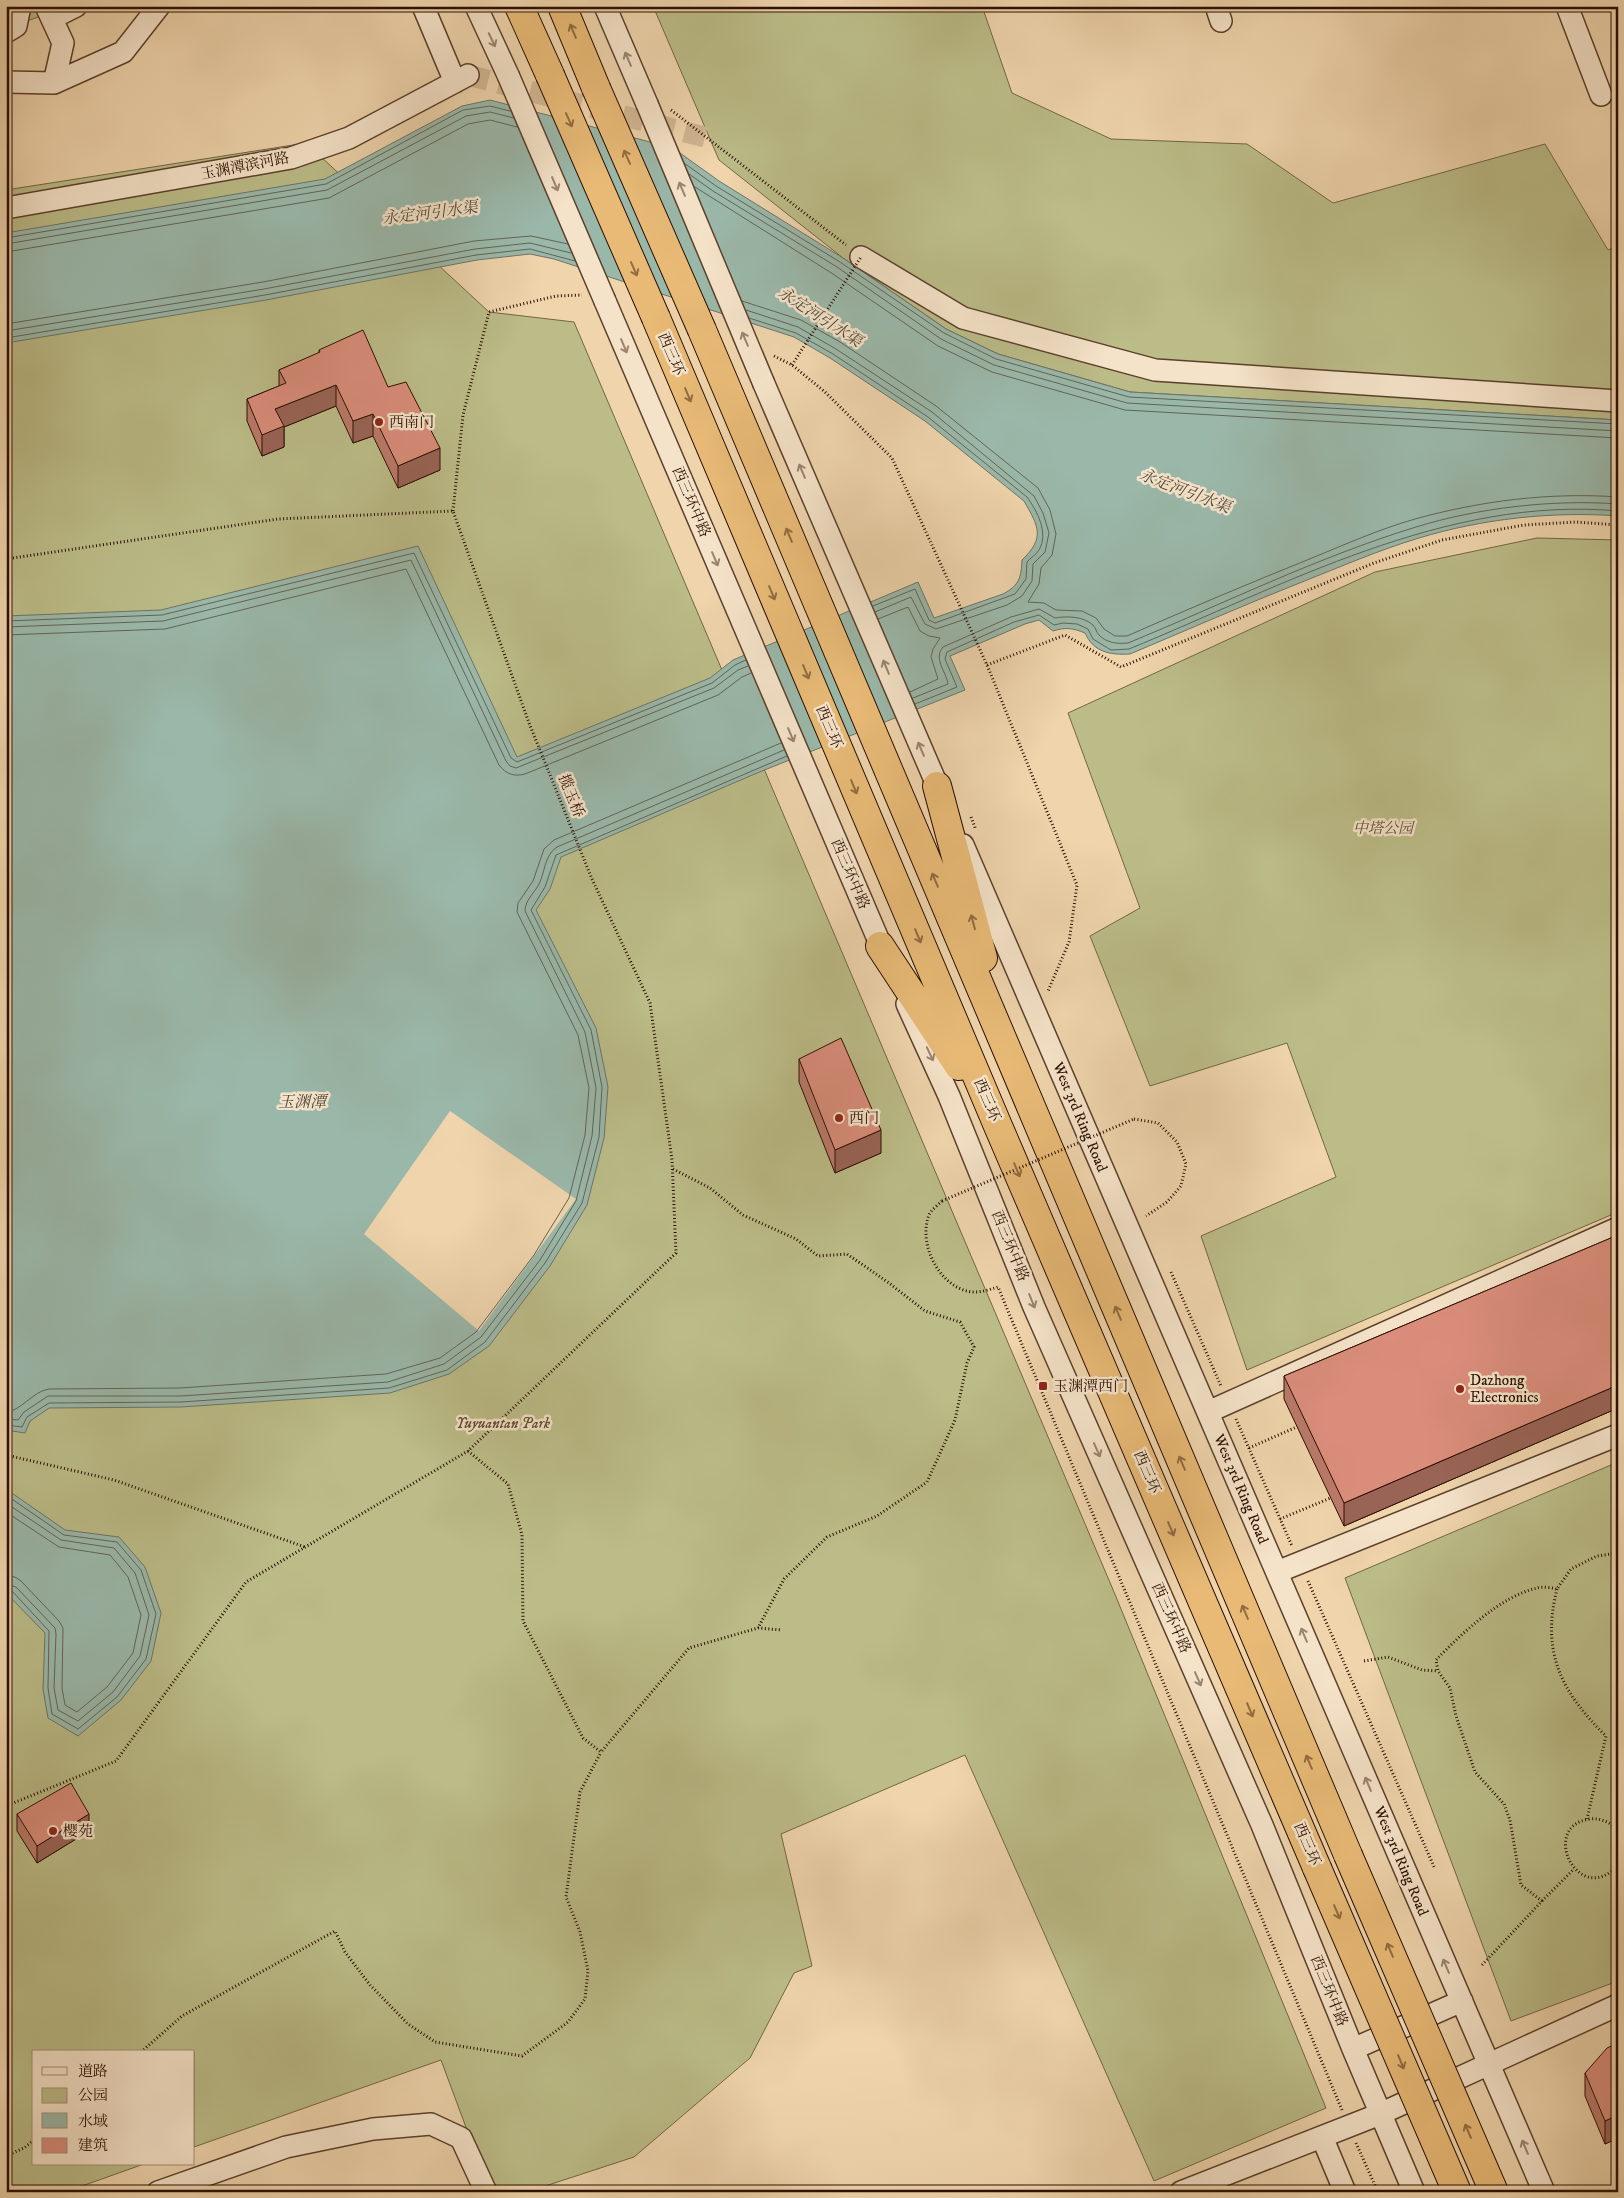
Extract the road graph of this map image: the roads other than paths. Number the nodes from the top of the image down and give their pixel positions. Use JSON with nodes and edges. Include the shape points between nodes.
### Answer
{"nodes":[{"id":1,"x":20,"y":6,"type":"edge"},
{"id":2,"x":76,"y":6,"type":"edge"},
{"id":3,"x":158,"y":6,"type":"edge"},
{"id":4,"x":423,"y":6,"type":"edge"},
{"id":5,"x":476,"y":6,"type":"edge"},
{"id":6,"x":520,"y":6,"type":"edge"},
{"id":7,"x":562,"y":6,"type":"edge"},
{"id":8,"x":605,"y":6,"type":"edge"},
{"id":9,"x":1567,"y":6,"type":"edge"},
{"id":10,"x":49,"y":12,"type":"edge"},
{"id":11,"x":6,"y":32,"type":"edge"},
{"id":12,"x":64,"y":43,"type":"junction"},
{"id":13,"x":94,"y":65,"type":"junction"},
{"id":14,"x":6,"y":82,"type":"edge"},
{"id":15,"x":54,"y":83,"type":"junction"},
{"id":16,"x":1601,"y":95,"type":"dead end"},
{"id":17,"x":6,"y":208,"type":"edge"},
{"id":18,"x":861,"y":257,"type":"road end"},
{"id":19,"x":1618,"y":400,"type":"edge"},
{"id":20,"x":937,"y":786,"type":"junction"},
{"id":21,"x":880,"y":946,"type":"junction"},
{"id":22,"x":1008,"y":1054,"type":"junction"},
{"id":23,"x":998,"y":1126,"type":"junction"},
{"id":24,"x":1618,"y":1228,"type":"edge"},
{"id":25,"x":1208,"y":1412,"type":"junction"},
{"id":26,"x":1618,"y":1434,"type":"edge"},
{"id":27,"x":1277,"y":1572,"type":"junction"},
{"id":28,"x":1462,"y":2001,"type":"junction"},
{"id":29,"x":1618,"y":2005,"type":"edge"},
{"id":30,"x":1353,"y":2050,"type":"junction"},
{"id":31,"x":1489,"y":2065,"type":"junction"},
{"id":32,"x":1380,"y":2114,"type":"junction"},
{"id":33,"x":1322,"y":2137,"type":"junction"},
{"id":34,"x":1206,"y":2187,"type":"edge"},
{"id":35,"x":158,"y":2192,"type":"edge"},
{"id":36,"x":486,"y":2192,"type":"edge"},
{"id":37,"x":1181,"y":2192,"type":"edge"},
{"id":38,"x":1345,"y":2192,"type":"edge"},
{"id":39,"x":1414,"y":2192,"type":"edge"},
{"id":40,"x":1457,"y":2192,"type":"edge"},
{"id":41,"x":1494,"y":2192,"type":"edge"},
{"id":42,"x":1544,"y":2192,"type":"edge"}],
"edges":[{"from":1,"to":11,"type":"street","via":[[16,26]]},
{"from":2,"to":10,"type":"street"},
{"from":3,"to":13,"type":"street","via":[[123,52]]},
{"from":4,"to":17,"type":"street","name":"玉渊潭滨河路","via":[[462,79],[349,138],[291,158]]},
{"from":5,"to":21,"type":"street","name":"西三环中路","one_way":true,"bridge":true,"via":[[508,75],[598,298],[751,642]]},
{"from":6,"to":23,"type":"highway","name":"西三环","one_way":true,"bridge":true,"via":[[656,318]]},
{"from":22,"to":7,"type":"highway","one_way":true,"bridge":true},
{"from":20,"to":8,"type":"street","one_way":true,"bridge":true},
{"from":9,"to":16,"type":"street"},
{"from":10,"to":12,"type":"street"},
{"from":12,"to":13,"type":"street"},
{"from":12,"to":15,"type":"street"},
{"from":13,"to":15,"type":"street"},
{"from":14,"to":15,"type":"street"},
{"from":18,"to":19,"type":"street","via":[[963,318],[1155,370]]},
{"from":22,"to":20,"type":"highway","one_way":true},
{"from":20,"to":25,"type":"street","name":"West 3rd Ring Road"},
{"from":21,"to":23,"type":"highway"},
{"from":21,"to":30,"type":"street","name":"西三环中路","one_way":true,"via":[[949,1096],[1034,1307],[1262,1825]]},
{"from":41,"to":22,"type":"highway","one_way":true,"bridge":true},
{"from":23,"to":40,"type":"highway","name":"西三环","one_way":true,"bridge":true},
{"from":24,"to":25,"type":"street"},
{"from":25,"to":27,"type":"street","name":"West 3rd Ring Road"},
{"from":26,"to":27,"type":"street"},
{"from":28,"to":27,"type":"street","name":"West 3rd Ring Road","one_way":true},
{"from":28,"to":30,"type":"street"},
{"from":28,"to":31,"type":"street","name":"West 3rd Ring Road"},
{"from":29,"to":31,"type":"street"},
{"from":30,"to":32,"type":"street","name":"西三环中路"},
{"from":31,"to":32,"type":"street"},
{"from":42,"to":31,"type":"street","name":"West 3rd Ring Road","one_way":true},
{"from":32,"to":33,"type":"street"},
{"from":32,"to":39,"type":"street","name":"西三环中路"},
{"from":33,"to":34,"type":"street"},
{"from":33,"to":38,"type":"street"},
{"from":34,"to":37,"type":"street"},
{"from":35,"to":36,"type":"street","via":[[286,2147],[373,2129],[431,2124],[461,2138]]}]}
